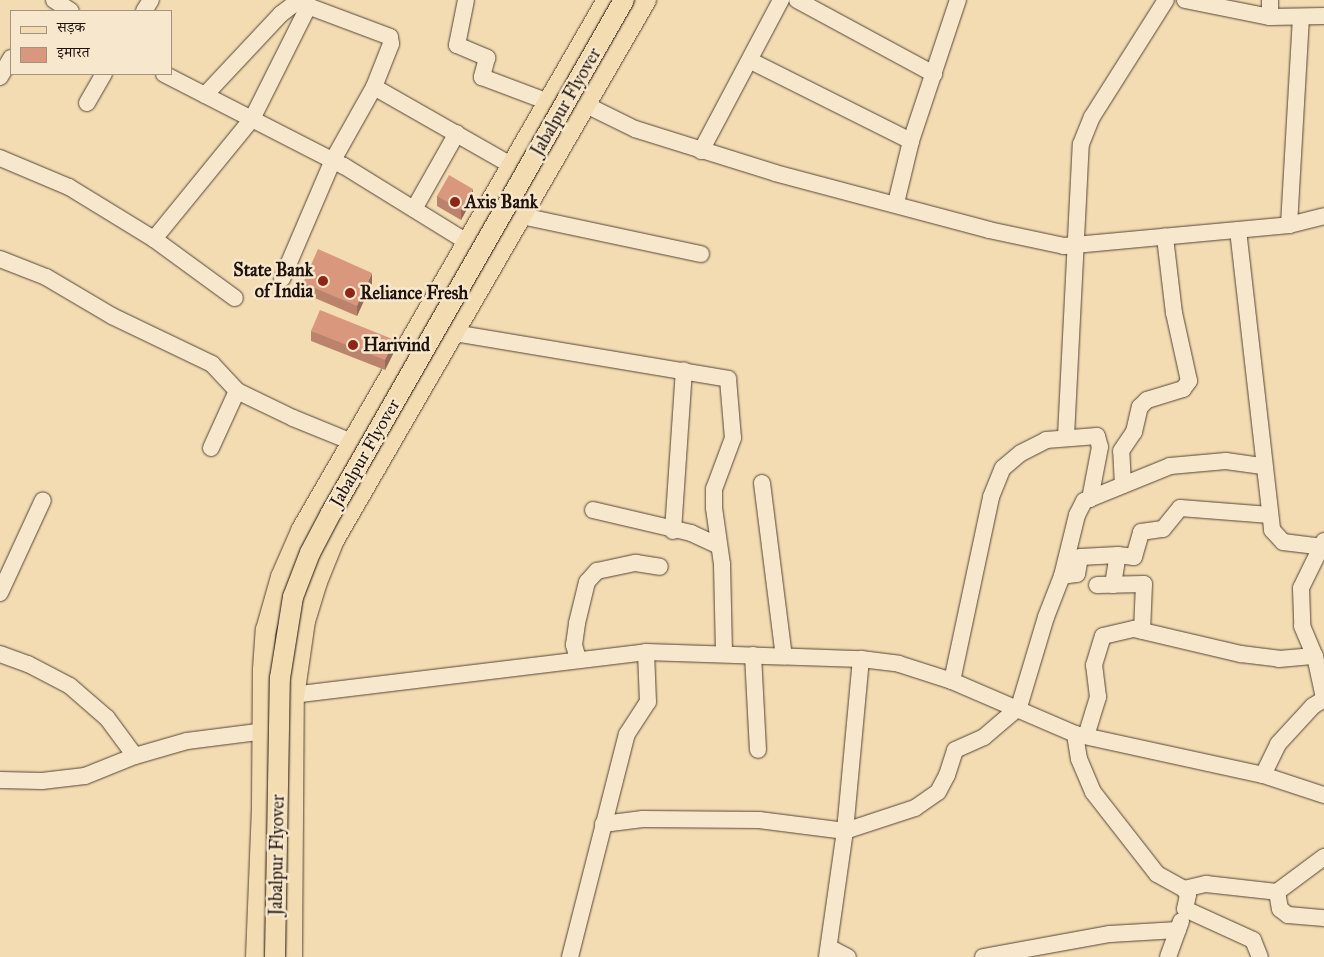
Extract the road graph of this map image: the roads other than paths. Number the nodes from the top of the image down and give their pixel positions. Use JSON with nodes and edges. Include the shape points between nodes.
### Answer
{"nodes":[{"id":1,"x":53,"y":0,"type":"edge"},
{"id":2,"x":466,"y":0,"type":"edge"},
{"id":3,"x":607,"y":0,"type":"edge"},
{"id":4,"x":624,"y":0,"type":"edge"},
{"id":5,"x":646,"y":0,"type":"edge"},
{"id":6,"x":781,"y":0,"type":"edge"},
{"id":7,"x":797,"y":0,"type":"edge"},
{"id":8,"x":958,"y":0,"type":"edge"},
{"id":9,"x":1166,"y":0,"type":"edge"},
{"id":10,"x":1185,"y":0,"type":"edge"},
{"id":11,"x":1270,"y":0,"type":"edge"},
{"id":12,"x":301,"y":2,"type":"edge"},
{"id":13,"x":44,"y":10,"type":"edge"},
{"id":14,"x":69,"y":10,"type":"edge"},
{"id":15,"x":1324,"y":16,"type":"edge"},
{"id":16,"x":1270,"y":17,"type":"junction"},
{"id":17,"x":1301,"y":17,"type":"junction"},
{"id":18,"x":10,"y":60,"type":"edge"},
{"id":19,"x":751,"y":61,"type":"junction"},
{"id":20,"x":934,"y":74,"type":"junction"},
{"id":21,"x":103,"y":75,"type":"edge"},
{"id":22,"x":166,"y":75,"type":"edge"},
{"id":23,"x":0,"y":77,"type":"edge"},
{"id":24,"x":374,"y":87,"type":"junction"},
{"id":25,"x":205,"y":95,"type":"junction"},
{"id":26,"x":552,"y":96,"type":"junction"},
{"id":27,"x":87,"y":103,"type":"dead end"},
{"id":28,"x":584,"y":103,"type":"junction"},
{"id":29,"x":252,"y":119,"type":"junction"},
{"id":30,"x":456,"y":133,"type":"junction"},
{"id":31,"x":911,"y":141,"type":"junction"},
{"id":32,"x":700,"y":151,"type":"junction"},
{"id":33,"x":0,"y":158,"type":"edge"},
{"id":34,"x":333,"y":160,"type":"junction"},
{"id":35,"x":511,"y":165,"type":"junction"},
{"id":36,"x":896,"y":203,"type":"junction"},
{"id":37,"x":414,"y":209,"type":"junction"},
{"id":38,"x":522,"y":216,"type":"junction"},
{"id":39,"x":1324,"y":216,"type":"edge"},
{"id":40,"x":1289,"y":225,"type":"junction"},
{"id":41,"x":1238,"y":230,"type":"junction"},
{"id":42,"x":1165,"y":237,"type":"junction"},
{"id":43,"x":154,"y":239,"type":"junction"},
{"id":44,"x":467,"y":241,"type":"junction"},
{"id":45,"x":1076,"y":246,"type":"junction"},
{"id":46,"x":701,"y":254,"type":"dead end"},
{"id":47,"x":0,"y":259,"type":"edge"},
{"id":48,"x":496,"y":261,"type":"junction"},
{"id":49,"x":282,"y":279,"type":"dead end"},
{"id":50,"x":235,"y":298,"type":"dead end"},
{"id":51,"x":454,"y":333,"type":"junction"},
{"id":52,"x":684,"y":370,"type":"junction"},
{"id":53,"x":237,"y":391,"type":"junction"},
{"id":54,"x":1066,"y":436,"type":"junction"},
{"id":55,"x":352,"y":442,"type":"junction"},
{"id":56,"x":211,"y":448,"type":"dead end"},
{"id":57,"x":1263,"y":466,"type":"junction"},
{"id":58,"x":762,"y":483,"type":"dead end"},
{"id":59,"x":1123,"y":485,"type":"junction"},
{"id":60,"x":1090,"y":499,"type":"junction"},
{"id":61,"x":43,"y":500,"type":"dead end"},
{"id":62,"x":592,"y":510,"type":"dead end"},
{"id":63,"x":1270,"y":515,"type":"junction"},
{"id":64,"x":673,"y":531,"type":"junction"},
{"id":65,"x":1322,"y":544,"type":"edge"},
{"id":66,"x":719,"y":546,"type":"junction"},
{"id":67,"x":1118,"y":555,"type":"junction"},
{"id":68,"x":660,"y":566,"type":"dead end"},
{"id":69,"x":1062,"y":576,"type":"junction"},
{"id":70,"x":0,"y":592,"type":"edge"},
{"id":71,"x":1142,"y":631,"type":"junction"},
{"id":72,"x":646,"y":652,"type":"junction"},
{"id":73,"x":0,"y":654,"type":"edge"},
{"id":74,"x":724,"y":654,"type":"junction"},
{"id":75,"x":753,"y":655,"type":"junction"},
{"id":76,"x":784,"y":656,"type":"junction"},
{"id":77,"x":1315,"y":656,"type":"junction"},
{"id":78,"x":861,"y":659,"type":"junction"},
{"id":79,"x":578,"y":660,"type":"junction"},
{"id":80,"x":952,"y":681,"type":"junction"},
{"id":81,"x":262,"y":694,"type":"junction"},
{"id":82,"x":294,"y":697,"type":"junction"},
{"id":83,"x":1324,"y":698,"type":"edge"},
{"id":84,"x":1019,"y":707,"type":"junction"},
{"id":85,"x":294,"y":729,"type":"junction"},
{"id":86,"x":263,"y":731,"type":"junction"},
{"id":87,"x":1080,"y":735,"type":"junction"},
{"id":88,"x":758,"y":750,"type":"dead end"},
{"id":89,"x":135,"y":756,"type":"junction"},
{"id":90,"x":1263,"y":775,"type":"junction"},
{"id":91,"x":0,"y":780,"type":"edge"},
{"id":92,"x":1324,"y":795,"type":"edge"},
{"id":93,"x":603,"y":824,"type":"junction"},
{"id":94,"x":845,"y":831,"type":"junction"},
{"id":95,"x":1324,"y":857,"type":"edge"},
{"id":96,"x":1184,"y":889,"type":"junction"},
{"id":97,"x":1277,"y":892,"type":"junction"},
{"id":98,"x":1185,"y":909,"type":"junction"},
{"id":99,"x":1324,"y":918,"type":"edge"},
{"id":100,"x":1178,"y":930,"type":"junction"},
{"id":101,"x":829,"y":953,"type":"edge"},
{"id":102,"x":256,"y":957,"type":"edge"},
{"id":103,"x":275,"y":957,"type":"edge"},
{"id":104,"x":292,"y":957,"type":"edge"},
{"id":105,"x":570,"y":957,"type":"edge"},
{"id":106,"x":848,"y":957,"type":"edge"},
{"id":107,"x":983,"y":957,"type":"edge"},
{"id":108,"x":1168,"y":957,"type":"edge"},
{"id":109,"x":1260,"y":957,"type":"edge"}],
"edges":[{"from":1,"to":13,"type":"street"},
{"from":1,"to":14,"type":"street"},
{"from":2,"to":26,"type":"street","via":[[456,45],[487,58],[482,77]]},
{"from":3,"to":26,"type":"main road"},
{"from":4,"to":103,"type":"main road","name":"Jabalpur Flyover","bridge":true,"via":[[331,513],[293,598],[284,635],[280,678]]},
{"from":5,"to":28,"type":"main road"},
{"from":6,"to":19,"type":"street"},
{"from":7,"to":20,"type":"street"},
{"from":8,"to":20,"type":"street"},
{"from":9,"to":45,"type":"street","via":[[1092,117],[1081,144]]},
{"from":10,"to":16,"type":"street"},
{"from":11,"to":16,"type":"street"},
{"from":12,"to":24,"type":"street","via":[[390,37],[391,44]]},
{"from":12,"to":25,"type":"street","via":[[282,14]]},
{"from":12,"to":29,"type":"street"},
{"from":15,"to":17,"type":"street"},
{"from":16,"to":17,"type":"street"},
{"from":17,"to":40,"type":"street"},
{"from":18,"to":23,"type":"street"},
{"from":19,"to":31,"type":"street"},
{"from":19,"to":32,"type":"street"},
{"from":20,"to":31,"type":"street"},
{"from":21,"to":27,"type":"street"},
{"from":22,"to":25,"type":"street"},
{"from":24,"to":30,"type":"street"},
{"from":24,"to":34,"type":"street"},
{"from":25,"to":29,"type":"street"},
{"from":26,"to":28,"type":"street"},
{"from":26,"to":35,"type":"main road"},
{"from":28,"to":32,"type":"street","via":[[635,128]]},
{"from":28,"to":38,"type":"main road"},
{"from":29,"to":34,"type":"street"},
{"from":29,"to":43,"type":"street"},
{"from":30,"to":35,"type":"street"},
{"from":30,"to":37,"type":"street"},
{"from":31,"to":36,"type":"street"},
{"from":32,"to":36,"type":"street"},
{"from":33,"to":43,"type":"street","via":[[69,187]]},
{"from":34,"to":37,"type":"street"},
{"from":34,"to":49,"type":"street"},
{"from":35,"to":44,"type":"main road"},
{"from":36,"to":45,"type":"street","via":[[999,232]]},
{"from":37,"to":44,"type":"street"},
{"from":38,"to":46,"type":"street"},
{"from":38,"to":48,"type":"main road"},
{"from":39,"to":40,"type":"street"},
{"from":40,"to":41,"type":"street"},
{"from":41,"to":42,"type":"street"},
{"from":41,"to":57,"type":"street"},
{"from":42,"to":45,"type":"street"},
{"from":42,"to":59,"type":"street","via":[[1174,313],[1189,381],[1183,389],[1147,400],[1140,407],[1134,432],[1121,451]]},
{"from":43,"to":50,"type":"street"},
{"from":44,"to":48,"type":"street"},
{"from":44,"to":55,"type":"main road"},
{"from":45,"to":54,"type":"street"},
{"from":47,"to":53,"type":"street","via":[[46,277],[112,316],[212,364]]},
{"from":48,"to":51,"type":"main road"},
{"from":51,"to":52,"type":"street"},
{"from":51,"to":82,"type":"main road","via":[[334,540],[305,621]]},
{"from":52,"to":64,"type":"street"},
{"from":52,"to":66,"type":"street","via":[[723,376],[731,384],[733,438],[714,489]]},
{"from":53,"to":55,"type":"street"},
{"from":53,"to":56,"type":"street"},
{"from":54,"to":60,"type":"street","via":[[1097,436],[1099,440]]},
{"from":54,"to":80,"type":"street","via":[[1046,440],[1002,468],[991,497]]},
{"from":55,"to":81,"type":"main road","via":[[302,529],[281,577],[266,630]]},
{"from":57,"to":59,"type":"street","via":[[1201,461],[1170,466]]},
{"from":57,"to":63,"type":"street"},
{"from":58,"to":76,"type":"street"},
{"from":59,"to":60,"type":"street"},
{"from":60,"to":69,"type":"street","via":[[1084,501],[1077,515]]},
{"from":61,"to":70,"type":"street"},
{"from":62,"to":64,"type":"street"},
{"from":63,"to":65,"type":"street","via":[[1276,537],[1283,542]]},
{"from":63,"to":67,"type":"street","via":[[1180,508],[1163,529],[1141,532],[1134,557]]},
{"from":64,"to":66,"type":"street","via":[[704,537]]},
{"from":65,"to":77,"type":"street","via":[[1301,588],[1302,626]]},
{"from":66,"to":74,"type":"street"},
{"from":67,"to":69,"type":"street","via":[[1080,556],[1077,574]]},
{"from":67,"to":71,"type":"street","via":[[1105,585],[1144,584]]},
{"from":68,"to":79,"type":"street","via":[[636,563],[597,571],[587,582],[574,645]]},
{"from":69,"to":84,"type":"street"},
{"from":71,"to":77,"type":"street","via":[[1241,654],[1279,659]]},
{"from":71,"to":87,"type":"street","via":[[1121,630],[1103,636],[1094,665],[1098,697]]},
{"from":72,"to":74,"type":"street"},
{"from":72,"to":79,"type":"street"},
{"from":72,"to":93,"type":"street","via":[[648,702],[627,734]]},
{"from":73,"to":89,"type":"street","via":[[28,664],[70,686],[107,718]]},
{"from":74,"to":75,"type":"street"},
{"from":75,"to":76,"type":"street"},
{"from":75,"to":88,"type":"street"},
{"from":76,"to":78,"type":"street"},
{"from":77,"to":83,"type":"street"},
{"from":78,"to":80,"type":"street","via":[[899,664]]},
{"from":78,"to":94,"type":"street"},
{"from":79,"to":82,"type":"street","via":[[399,680]]},
{"from":80,"to":84,"type":"street"},
{"from":81,"to":82,"type":"street"},
{"from":81,"to":86,"type":"main road"},
{"from":82,"to":85,"type":"main road"},
{"from":83,"to":90,"type":"street","via":[[1278,744]]},
{"from":84,"to":87,"type":"street"},
{"from":84,"to":94,"type":"street","via":[[984,737],[955,750],[948,776],[930,798],[884,821]]},
{"from":85,"to":86,"type":"street"},
{"from":85,"to":104,"type":"main road"},
{"from":86,"to":89,"type":"street","via":[[187,741]]},
{"from":86,"to":102,"type":"main road"},
{"from":87,"to":90,"type":"street"},
{"from":87,"to":96,"type":"street","via":[[1079,759],[1093,792],[1158,874]]},
{"from":89,"to":91,"type":"street","via":[[85,776]]},
{"from":90,"to":92,"type":"street"},
{"from":93,"to":94,"type":"street","via":[[643,819],[759,820]]},
{"from":93,"to":105,"type":"street"},
{"from":94,"to":101,"type":"street"},
{"from":95,"to":97,"type":"street"},
{"from":96,"to":97,"type":"street","via":[[1206,884]]},
{"from":96,"to":98,"type":"street","via":[[1188,895]]},
{"from":97,"to":99,"type":"street","via":[[1280,909],[1288,915]]},
{"from":98,"to":100,"type":"street"},
{"from":98,"to":109,"type":"street","via":[[1253,940]]},
{"from":100,"to":107,"type":"street","via":[[1110,934]]},
{"from":100,"to":108,"type":"street"},
{"from":101,"to":106,"type":"street"}]}
